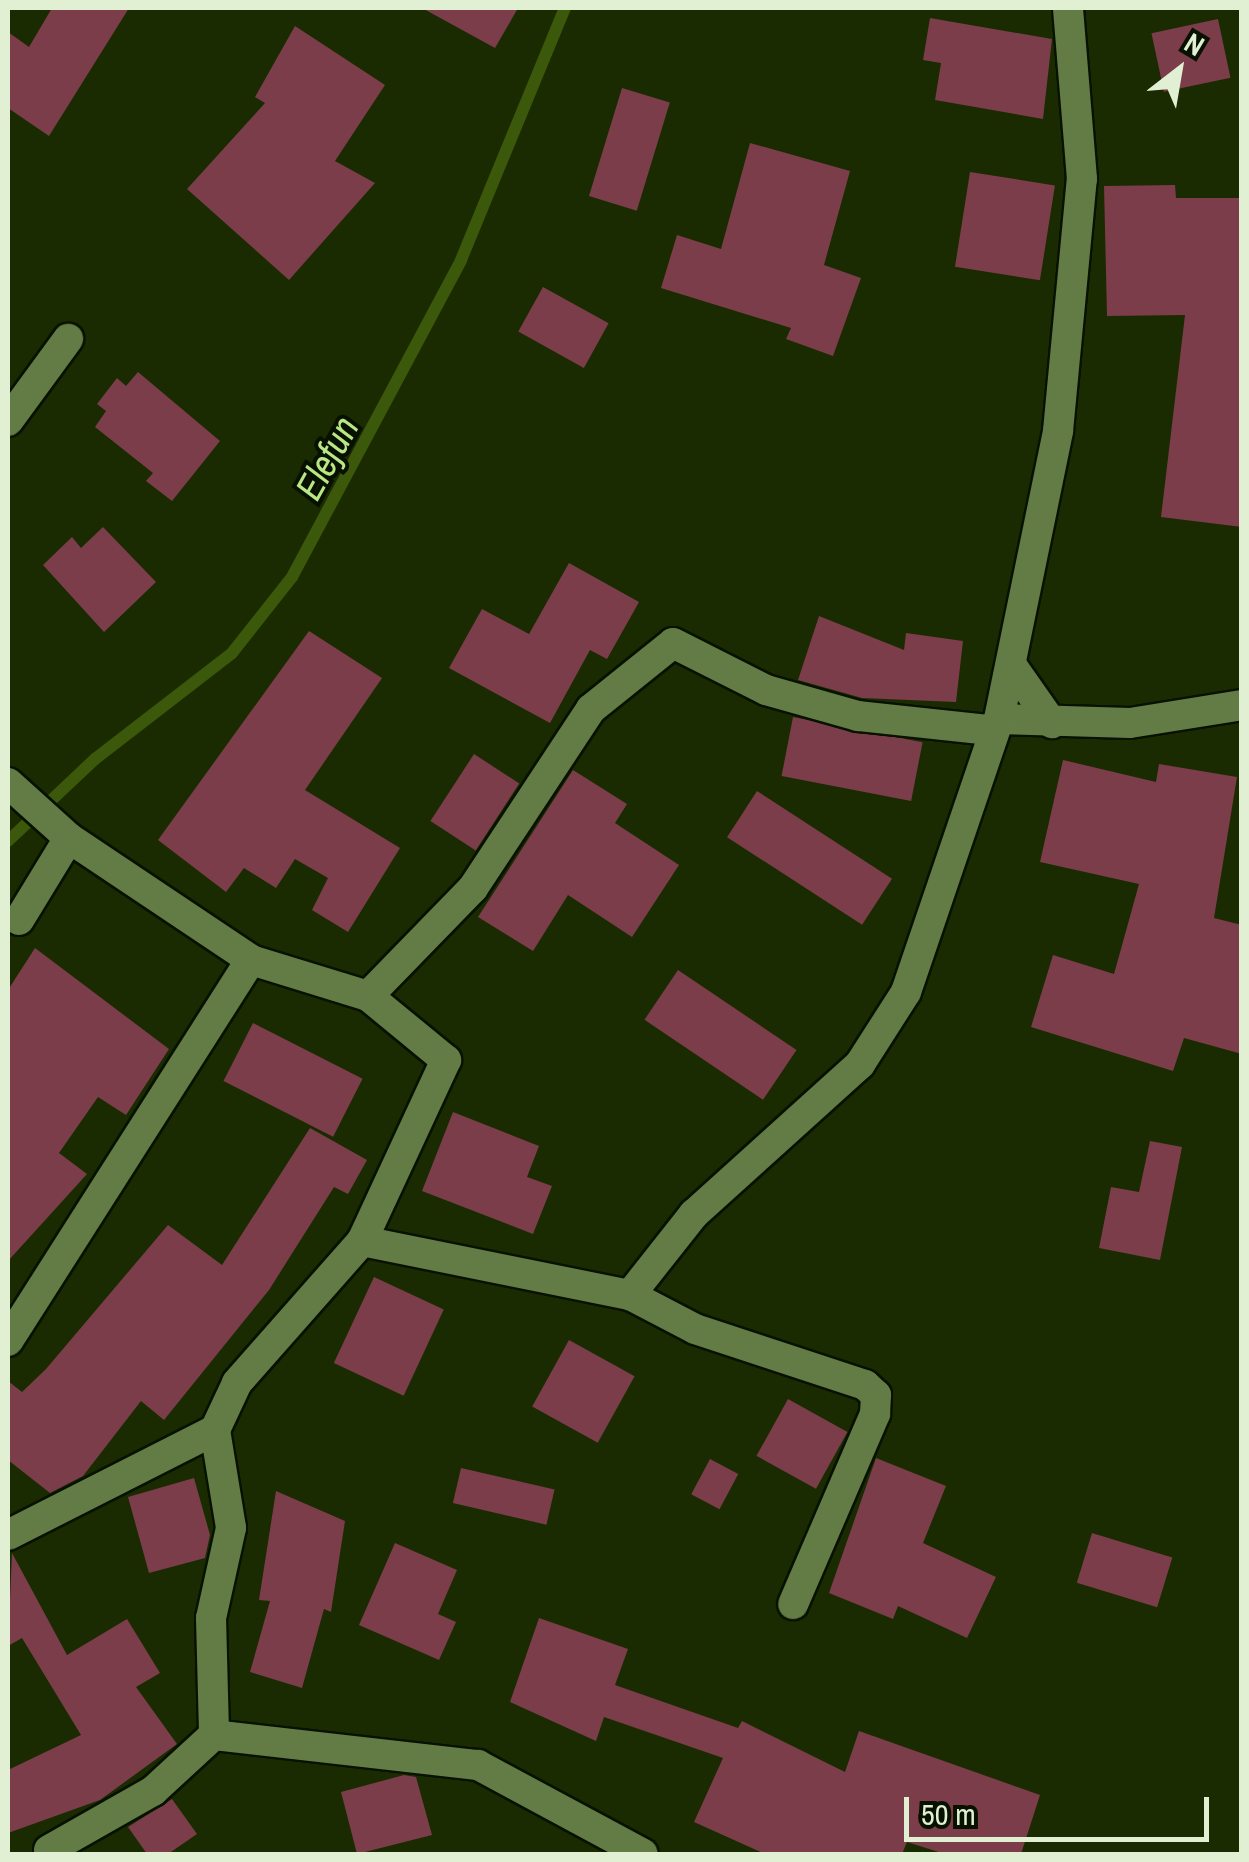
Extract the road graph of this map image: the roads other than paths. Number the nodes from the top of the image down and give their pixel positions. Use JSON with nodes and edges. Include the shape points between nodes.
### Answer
{"nodes":[{"id":1,"x":1059,"y":9,"type":"edge"},
{"id":2,"x":68,"y":339,"type":"dead end"},
{"id":3,"x":8,"y":422,"type":"edge"},
{"id":4,"x":1012,"y":666,"type":"junction"},
{"id":5,"x":1242,"y":705,"type":"edge"},
{"id":6,"x":1052,"y":722,"type":"junction"},
{"id":7,"x":994,"y":724,"type":"junction"},
{"id":8,"x":16,"y":792,"type":"edge"},
{"id":9,"x":59,"y":830,"type":"junction"},
{"id":10,"x":18,"y":920,"type":"dead end"},
{"id":11,"x":251,"y":960,"type":"junction"},
{"id":12,"x":368,"y":996,"type":"junction"},
{"id":13,"x":362,"y":1241,"type":"junction"},
{"id":14,"x":630,"y":1295,"type":"junction"},
{"id":15,"x":8,"y":1341,"type":"edge"},
{"id":16,"x":216,"y":1430,"type":"junction"},
{"id":17,"x":8,"y":1535,"type":"edge"},
{"id":18,"x":792,"y":1604,"type":"dead end"},
{"id":19,"x":214,"y":1735,"type":"junction"},
{"id":20,"x":49,"y":1850,"type":"dead end"},
{"id":21,"x":643,"y":1854,"type":"edge"}],
"edges":[{"from":1,"to":4,"type":"street","via":[[1080,87],[1075,262],[1058,431]]},
{"from":2,"to":3,"type":"street"},
{"from":4,"to":6,"type":"street"},
{"from":4,"to":7,"type":"street"},
{"from":5,"to":6,"type":"street","via":[[1130,724]]},
{"from":6,"to":7,"type":"street"},
{"from":7,"to":12,"type":"street","via":[[858,716],[766,690],[673,643],[590,710],[472,888]]},
{"from":7,"to":14,"type":"street","via":[[888,1027],[860,1064],[694,1214]]},
{"from":8,"to":9,"type":"street"},
{"from":9,"to":10,"type":"street"},
{"from":9,"to":11,"type":"street"},
{"from":11,"to":12,"type":"street"},
{"from":11,"to":15,"type":"street"},
{"from":12,"to":13,"type":"street","via":[[446,1060]]},
{"from":13,"to":14,"type":"street"},
{"from":13,"to":16,"type":"street","via":[[237,1383]]},
{"from":14,"to":18,"type":"street","via":[[876,1395]]},
{"from":16,"to":17,"type":"street"},
{"from":16,"to":19,"type":"street","via":[[231,1528],[211,1618]]},
{"from":19,"to":20,"type":"street","via":[[153,1791]]},
{"from":19,"to":21,"type":"street","via":[[478,1765]]}]}
